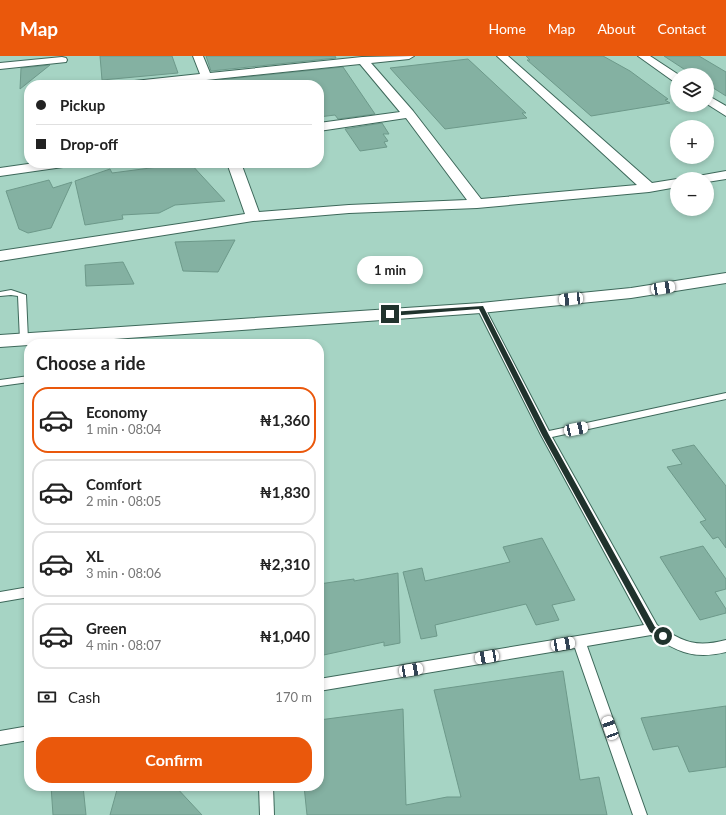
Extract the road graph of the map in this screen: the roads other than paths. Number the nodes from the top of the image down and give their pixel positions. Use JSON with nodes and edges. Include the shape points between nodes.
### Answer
{"nodes":[{"id":1,"x":198,"y":56,"type":"edge"},
{"id":2,"x":409,"y":56,"type":"edge"},
{"id":3,"x":502,"y":56,"type":"edge"},
{"id":4,"x":643,"y":56,"type":"edge"},
{"id":5,"x":62,"y":60,"type":"dead end"},
{"id":6,"x":362,"y":60,"type":"junction"},
{"id":7,"x":0,"y":66,"type":"edge"},
{"id":8,"x":670,"y":74,"type":"edge"},
{"id":9,"x":206,"y":76,"type":"junction"},
{"id":10,"x":170,"y":80,"type":"edge"},
{"id":11,"x":714,"y":104,"type":"edge"},
{"id":12,"x":726,"y":112,"type":"edge"},
{"id":13,"x":409,"y":114,"type":"junction"},
{"id":14,"x":324,"y":126,"type":"edge"},
{"id":15,"x":28,"y":168,"type":"edge"},
{"id":16,"x":236,"y":168,"type":"edge"},
{"id":17,"x":0,"y":172,"type":"edge"},
{"id":18,"x":726,"y":175,"type":"edge"},
{"id":19,"x":714,"y":177,"type":"edge"},
{"id":20,"x":670,"y":184,"type":"edge"},
{"id":21,"x":649,"y":188,"type":"junction"},
{"id":22,"x":478,"y":204,"type":"junction"},
{"id":23,"x":253,"y":217,"type":"junction"},
{"id":24,"x":0,"y":256,"type":"edge"},
{"id":25,"x":726,"y":278,"type":"edge"},
{"id":26,"x":0,"y":294,"type":"edge"},
{"id":27,"x":481,"y":308,"type":"junction"},
{"id":28,"x":38,"y":339,"type":"edge"},
{"id":29,"x":24,"y":340,"type":"joint"},
{"id":30,"x":0,"y":342,"type":"edge"},
{"id":31,"x":24,"y":380,"type":"edge"},
{"id":32,"x":0,"y":382,"type":"edge"},
{"id":33,"x":726,"y":396,"type":"edge"},
{"id":34,"x":546,"y":435,"type":"junction"},
{"id":35,"x":24,"y":593,"type":"edge"},
{"id":36,"x":0,"y":597,"type":"edge"},
{"id":37,"x":653,"y":629,"type":"junction"},
{"id":38,"x":579,"y":642,"type":"junction"},
{"id":39,"x":726,"y":646,"type":"edge"},
{"id":40,"x":324,"y":685,"type":"edge"},
{"id":41,"x":24,"y":734,"type":"edge"},
{"id":42,"x":0,"y":738,"type":"edge"},
{"id":43,"x":266,"y":791,"type":"edge"},
{"id":44,"x":267,"y":815,"type":"edge"},
{"id":45,"x":640,"y":815,"type":"edge"}],
"edges":[{"from":1,"to":9,"type":"street"},
{"from":2,"to":6,"type":"street"},
{"from":3,"to":21,"type":"street"},
{"from":4,"to":8,"type":"street"},
{"from":5,"to":7,"type":"street"},
{"from":6,"to":9,"type":"street"},
{"from":6,"to":13,"type":"street"},
{"from":9,"to":10,"type":"street"},
{"from":11,"to":12,"type":"street"},
{"from":13,"to":14,"type":"street"},
{"from":13,"to":22,"type":"street"},
{"from":15,"to":17,"type":"street"},
{"from":16,"to":23,"type":"street"},
{"from":18,"to":19,"type":"street"},
{"from":20,"to":21,"type":"street"},
{"from":21,"to":22,"type":"street"},
{"from":22,"to":23,"type":"street","via":[[349,209]]},
{"from":23,"to":24,"type":"street"},
{"from":25,"to":27,"type":"street","via":[[632,293]]},
{"from":26,"to":29,"type":"lane","via":[[11,292],[22,295]]},
{"from":27,"to":28,"type":"street"},
{"from":27,"to":34,"type":"lane"},
{"from":29,"to":30,"type":"street"},
{"from":31,"to":32,"type":"lane"},
{"from":33,"to":34,"type":"lane"},
{"from":34,"to":37,"type":"lane"},
{"from":35,"to":36,"type":"lane"},
{"from":37,"to":38,"type":"lane"},
{"from":37,"to":39,"type":"lane","via":[[684,649],[710,651]]},
{"from":38,"to":40,"type":"lane"},
{"from":38,"to":45,"type":"lane"},
{"from":41,"to":42,"type":"lane"},
{"from":43,"to":44,"type":"lane"}]}
